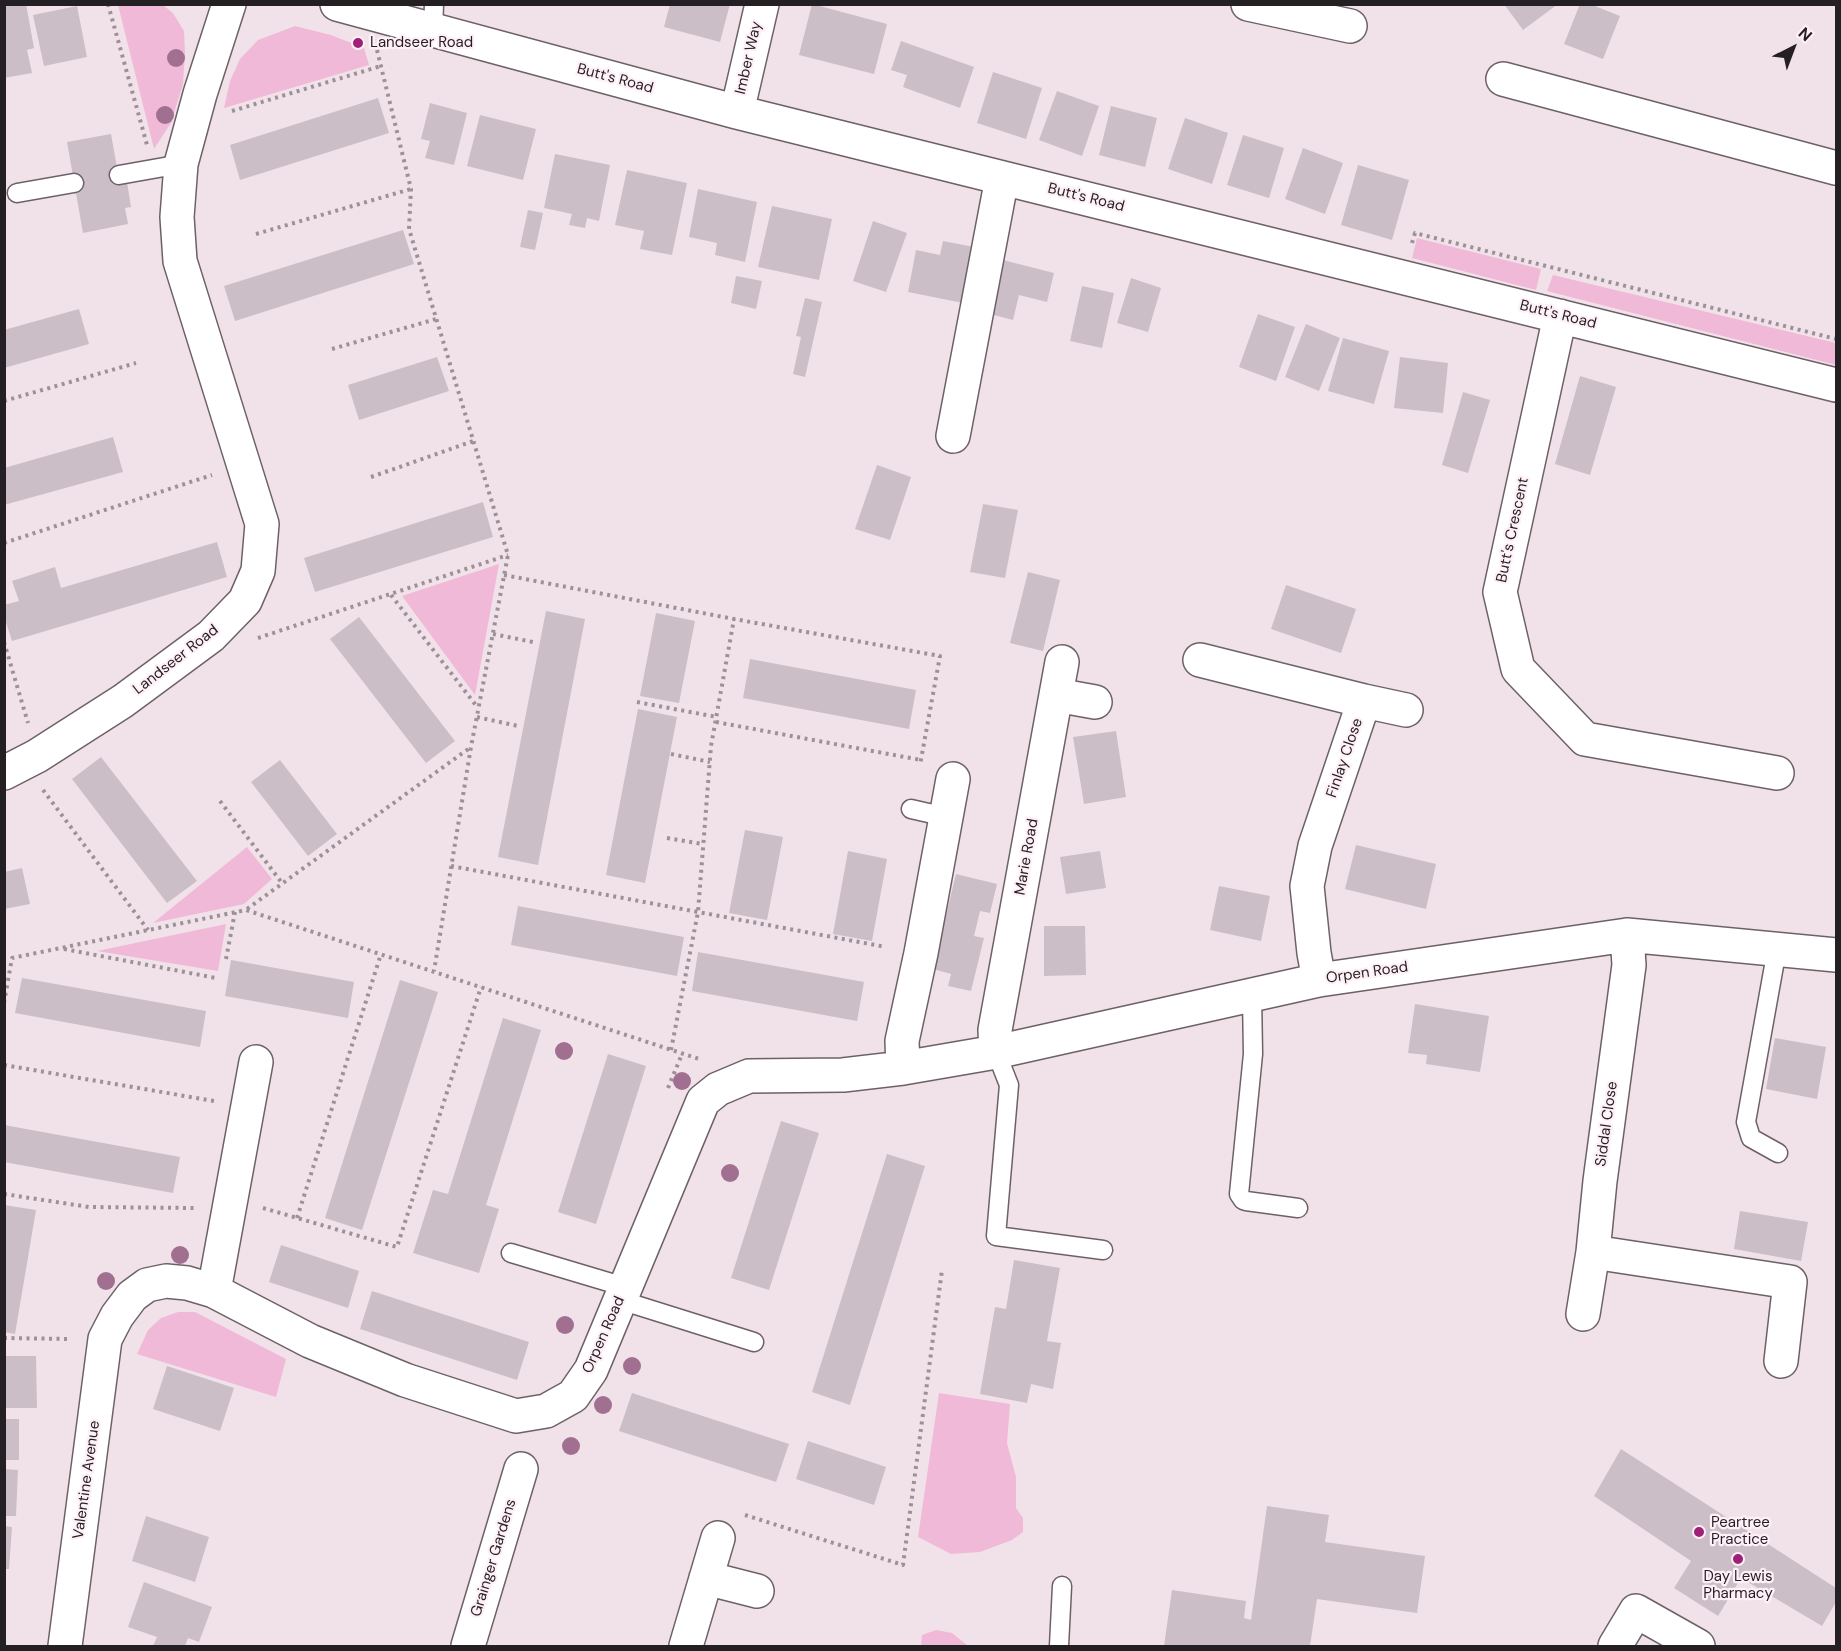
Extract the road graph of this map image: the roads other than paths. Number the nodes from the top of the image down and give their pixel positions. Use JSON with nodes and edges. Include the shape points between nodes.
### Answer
{"nodes":[{"id":1,"x":229,"y":4,"type":"edge"},
{"id":2,"x":762,"y":4,"type":"edge"},
{"id":3,"x":1248,"y":4,"type":"edge"},
{"id":4,"x":352,"y":8,"type":"edge"},
{"id":5,"x":433,"y":17,"type":"edge"},
{"id":6,"x":1350,"y":26,"type":"dead end"},
{"id":7,"x":1503,"y":79,"type":"dead end"},
{"id":8,"x":737,"y":112,"type":"junction"},
{"id":9,"x":168,"y":167,"type":"junction"},
{"id":10,"x":1836,"y":168,"type":"edge"},
{"id":11,"x":119,"y":175,"type":"dead end"},
{"id":12,"x":1002,"y":178,"type":"junction"},
{"id":13,"x":74,"y":183,"type":"dead end"},
{"id":14,"x":17,"y":194,"type":"dead end"},
{"id":15,"x":1560,"y":316,"type":"junction"},
{"id":16,"x":1836,"y":386,"type":"edge"},
{"id":17,"x":953,"y":436,"type":"dead end"},
{"id":18,"x":1200,"y":660,"type":"dead end"},
{"id":19,"x":1062,"y":662,"type":"dead end"},
{"id":20,"x":1056,"y":694,"type":"junction"},
{"id":21,"x":1364,"y":701,"type":"junction"},
{"id":22,"x":1095,"y":702,"type":"dead end"},
{"id":23,"x":1406,"y":710,"type":"dead end"},
{"id":24,"x":22,"y":764,"type":"edge"},
{"id":25,"x":1777,"y":773,"type":"dead end"},
{"id":26,"x":953,"y":779,"type":"dead end"},
{"id":27,"x":911,"y":809,"type":"road end"},
{"id":28,"x":946,"y":817,"type":"junction"},
{"id":29,"x":1627,"y":935,"type":"junction"},
{"id":30,"x":1777,"y":949,"type":"junction"},
{"id":31,"x":1836,"y":955,"type":"edge"},
{"id":32,"x":1319,"y":980,"type":"junction"},
{"id":33,"x":1252,"y":995,"type":"junction"},
{"id":34,"x":996,"y":1052,"type":"junction"},
{"id":35,"x":256,"y":1062,"type":"dead end"},
{"id":36,"x":903,"y":1068,"type":"junction"},
{"id":37,"x":1778,"y":1153,"type":"dead end"},
{"id":38,"x":1298,"y":1208,"type":"dead end"},
{"id":39,"x":1103,"y":1250,"type":"dead end"},
{"id":40,"x":1593,"y":1252,"type":"junction"},
{"id":41,"x":512,"y":1253,"type":"dead end"},
{"id":42,"x":214,"y":1291,"type":"junction"},
{"id":43,"x":623,"y":1294,"type":"junction"},
{"id":44,"x":1583,"y":1314,"type":"dead end"},
{"id":45,"x":111,"y":1328,"type":"joint"},
{"id":46,"x":754,"y":1342,"type":"dead end"},
{"id":47,"x":1781,"y":1361,"type":"dead end"},
{"id":48,"x":521,"y":1469,"type":"dead end"},
{"id":49,"x":718,"y":1538,"type":"dead end"},
{"id":50,"x":706,"y":1578,"type":"junction"},
{"id":51,"x":1062,"y":1586,"type":"dead end"},
{"id":52,"x":757,"y":1591,"type":"dead end"},
{"id":53,"x":66,"y":1646,"type":"edge"},
{"id":54,"x":468,"y":1647,"type":"edge"},
{"id":55,"x":686,"y":1647,"type":"edge"},
{"id":56,"x":1059,"y":1647,"type":"edge"},
{"id":57,"x":1616,"y":1647,"type":"edge"},
{"id":58,"x":1698,"y":1647,"type":"edge"}],
"edges":[{"from":1,"to":9,"type":"street","name":"Landseer Road","via":[[192,123]]},
{"from":2,"to":8,"type":"street","name":"Imber Way"},
{"from":3,"to":6,"type":"street"},
{"from":4,"to":5,"type":"street","name":"Butt's Road"},
{"from":5,"to":8,"type":"street","name":"Butt's Road"},
{"from":7,"to":10,"type":"street"},
{"from":8,"to":12,"type":"street","name":"Butt's Road"},
{"from":9,"to":11,"type":"lane"},
{"from":9,"to":24,"type":"street","name":"Landseer Road","via":[[180,261],[262,524],[258,570],[245,601],[211,636],[123,701]]},
{"from":12,"to":15,"type":"street","name":"Butt's Road"},
{"from":12,"to":17,"type":"street"},
{"from":13,"to":14,"type":"lane"},
{"from":15,"to":16,"type":"street","name":"Butt's Road"},
{"from":15,"to":25,"type":"street","name":"Butt's Crescent","via":[[1500,592],[1518,669],[1585,738]]},
{"from":18,"to":21,"type":"street","name":"Finlay Close"},
{"from":19,"to":20,"type":"street","name":"Marie Road"},
{"from":20,"to":22,"type":"street"},
{"from":20,"to":34,"type":"street","name":"Marie Road","via":[[995,1030]]},
{"from":21,"to":23,"type":"street"},
{"from":21,"to":32,"type":"street","name":"Finlay Close","via":[[1315,846],[1306,886]]},
{"from":26,"to":28,"type":"street"},
{"from":27,"to":28,"type":"lane"},
{"from":28,"to":36,"type":"street","via":[[902,1041]]},
{"from":29,"to":30,"type":"street","name":"Orpen Road"},
{"from":29,"to":32,"type":"street","name":"Orpen Road"},
{"from":29,"to":40,"type":"street","name":"Siddal Close","via":[[1629,965]]},
{"from":30,"to":31,"type":"street","name":"Orpen Road"},
{"from":30,"to":37,"type":"lane","via":[[1746,1122],[1751,1138]]},
{"from":32,"to":33,"type":"street","name":"Orpen Road"},
{"from":33,"to":34,"type":"street","name":"Orpen Road"},
{"from":33,"to":38,"type":"lane","via":[[1253,1054],[1239,1194],[1246,1202]]},
{"from":34,"to":36,"type":"street","name":"Orpen Road"},
{"from":34,"to":39,"type":"lane","via":[[1009,1085],[996,1236]]},
{"from":35,"to":42,"type":"street"},
{"from":36,"to":43,"type":"street","name":"Orpen Road","via":[[843,1075],[749,1076],[718,1089],[703,1101]]},
{"from":40,"to":44,"type":"street","name":"Siddal Close"},
{"from":40,"to":47,"type":"street","via":[[1790,1282]]},
{"from":41,"to":43,"type":"lane"},
{"from":42,"to":43,"type":"street","name":"Orpen Road","via":[[310,1341],[405,1380],[516,1416],[546,1411],[573,1396],[591,1370]]},
{"from":42,"to":45,"type":"street","name":"Orpen Road","via":[[166,1281],[147,1286],[132,1296]]},
{"from":43,"to":46,"type":"lane"},
{"from":45,"to":53,"type":"street","name":"Valentine Avenue"},
{"from":48,"to":54,"type":"street","name":"Grainger Gardens"},
{"from":49,"to":50,"type":"street"},
{"from":50,"to":52,"type":"street"},
{"from":50,"to":55,"type":"street"},
{"from":51,"to":56,"type":"lane"},
{"from":57,"to":58,"type":"street","via":[[1636,1611]]}]}
